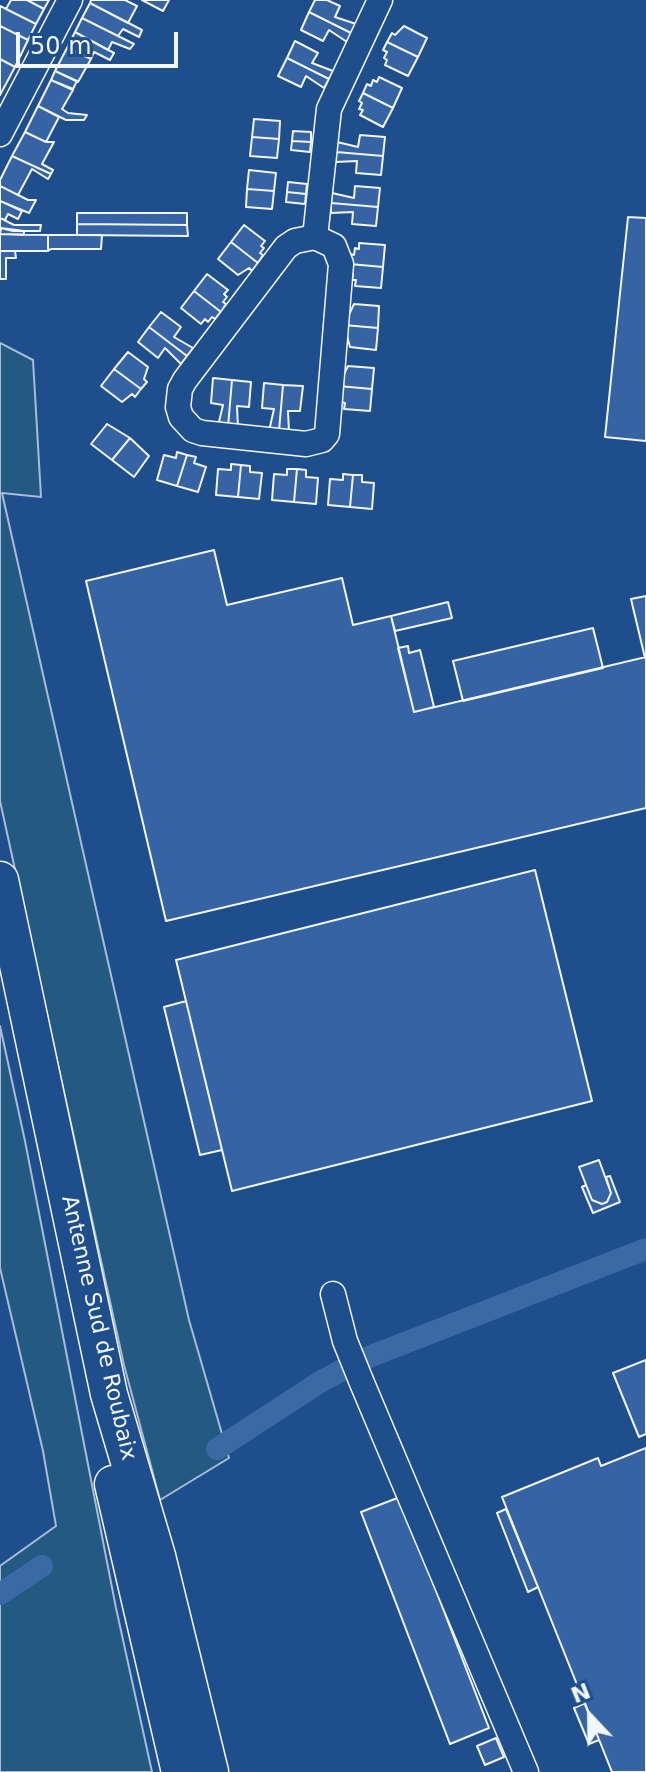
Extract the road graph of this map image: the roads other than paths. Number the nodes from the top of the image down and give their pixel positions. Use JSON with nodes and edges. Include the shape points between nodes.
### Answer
{"nodes":[{"id":1,"x":70,"y":0,"type":"edge"},
{"id":2,"x":380,"y":0,"type":"edge"},
{"id":3,"x":0,"y":134,"type":"edge"},
{"id":4,"x":315,"y":237,"type":"junction"},
{"id":5,"x":0,"y":880,"type":"edge"},
{"id":6,"x":0,"y":950,"type":"edge"},
{"id":7,"x":333,"y":1294,"type":"dead end"},
{"id":8,"x":180,"y":1772,"type":"edge"},
{"id":9,"x":210,"y":1772,"type":"edge"},
{"id":10,"x":526,"y":1772,"type":"edge"}],
"edges":[{"from":1,"to":3,"type":"street"},
{"from":2,"to":4,"type":"street","via":[[329,109]]},
{"from":4,"to":4,"type":"street","via":[[334,246],[341,264],[327,434],[306,444],[193,430],[178,407],[185,380],[286,247]]},
{"from":5,"to":9,"type":"highway","name":"Antenne Sud de Roubaix","via":[[109,1394],[157,1556]]},
{"from":6,"to":8,"type":"highway","name":"Antenne Sud de Roubaix","via":[[103,1442]]},
{"from":7,"to":10,"type":"street","via":[[345,1341]]}]}
